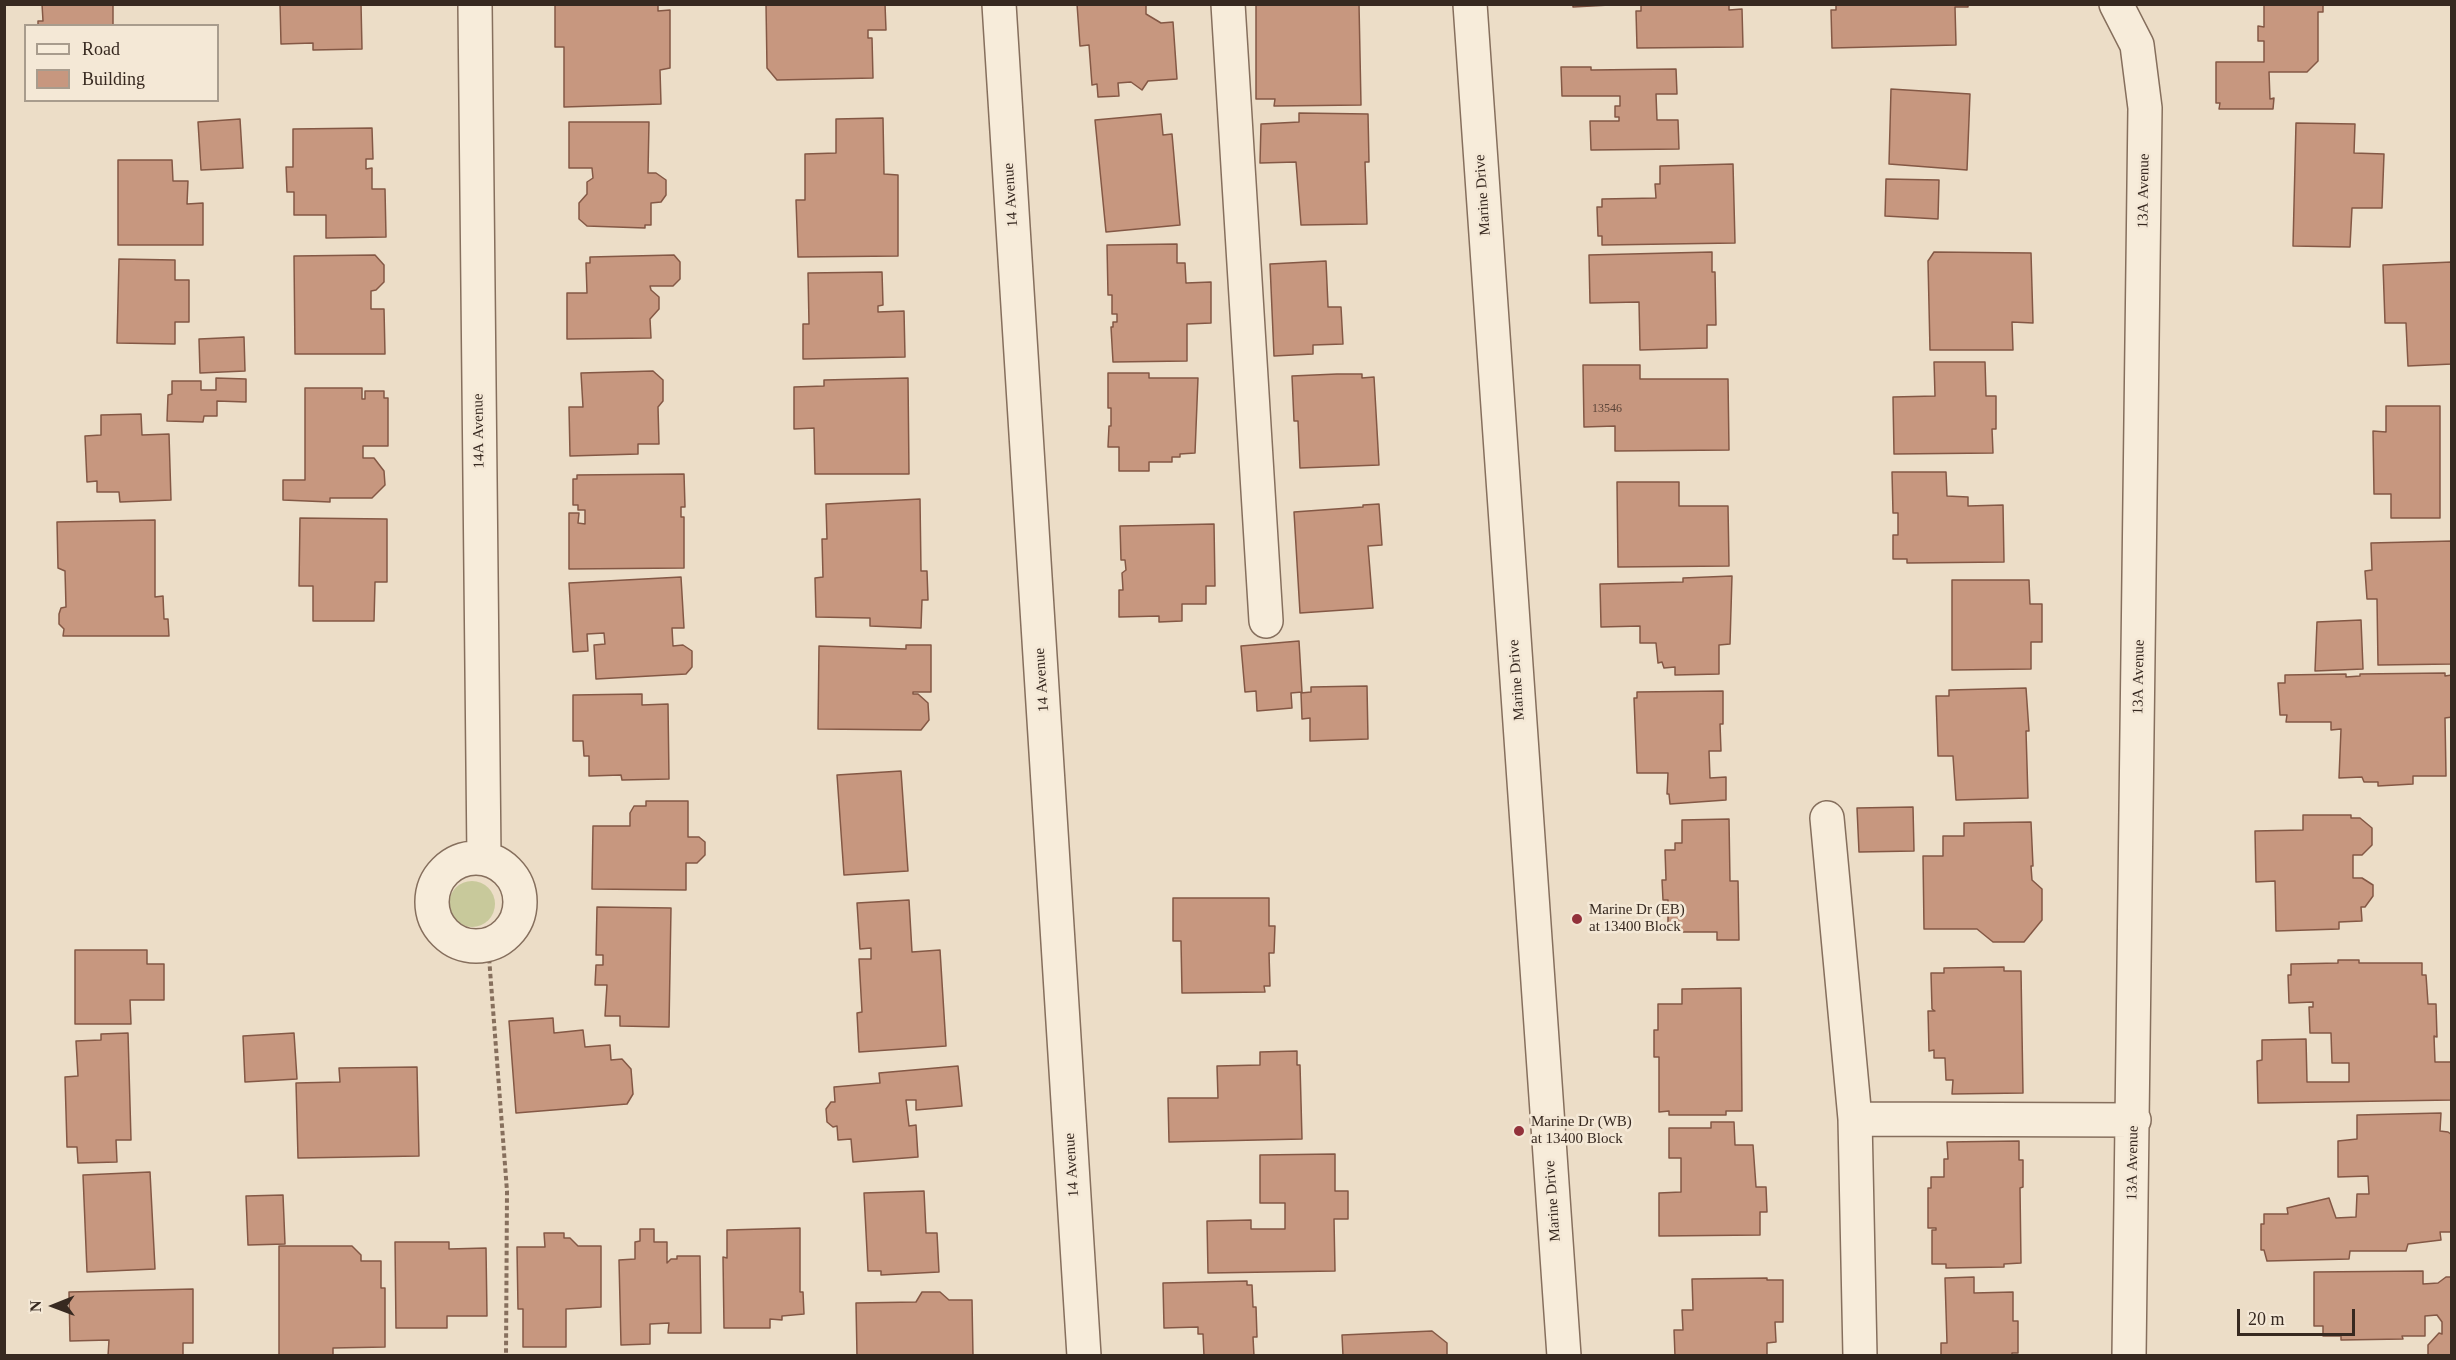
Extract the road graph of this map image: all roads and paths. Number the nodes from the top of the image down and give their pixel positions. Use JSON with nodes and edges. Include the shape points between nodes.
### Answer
{"nodes":[{"id":1,"x":475,"y":4,"type":"edge"},
{"id":2,"x":999,"y":4,"type":"edge"},
{"id":3,"x":1228,"y":4,"type":"edge"},
{"id":4,"x":1470,"y":4,"type":"edge"},
{"id":5,"x":2116,"y":4,"type":"edge"},
{"id":6,"x":1266,"y":621,"type":"dead end"},
{"id":7,"x":1827,"y":818,"type":"dead end"},
{"id":8,"x":484,"y":858,"type":"junction"},
{"id":9,"x":488,"y":944,"type":"junction"},
{"id":10,"x":1856,"y":1119,"type":"junction"},
{"id":11,"x":2134,"y":1120,"type":"junction"},
{"id":12,"x":506,"y":1356,"type":"edge"},
{"id":13,"x":1084,"y":1356,"type":"edge"},
{"id":14,"x":1564,"y":1356,"type":"edge"},
{"id":15,"x":1860,"y":1356,"type":"edge"},
{"id":16,"x":2129,"y":1356,"type":"edge"}],
"edges":[{"from":1,"to":8,"type":"street","name":"14A Avenue"},
{"from":2,"to":13,"type":"street","name":"14 Avenue"},
{"from":3,"to":6,"type":"street"},
{"from":4,"to":14,"type":"street","name":"Marine Drive"},
{"from":5,"to":11,"type":"street","name":"13A Avenue","via":[[2137,45],[2145,108]]},
{"from":7,"to":10,"type":"street"},
{"from":8,"to":9,"type":"street","via":[[496,862],[515,881],[520,906],[510,930]]},
{"from":8,"to":9,"type":"street","via":[[463,860],[445,871],[436,883],[433,911],[447,935],[474,946]]},
{"from":9,"to":12,"type":"path","via":[[507,1191]]},
{"from":10,"to":11,"type":"street"},
{"from":10,"to":15,"type":"street"},
{"from":11,"to":16,"type":"street","name":"13A Avenue"}]}
